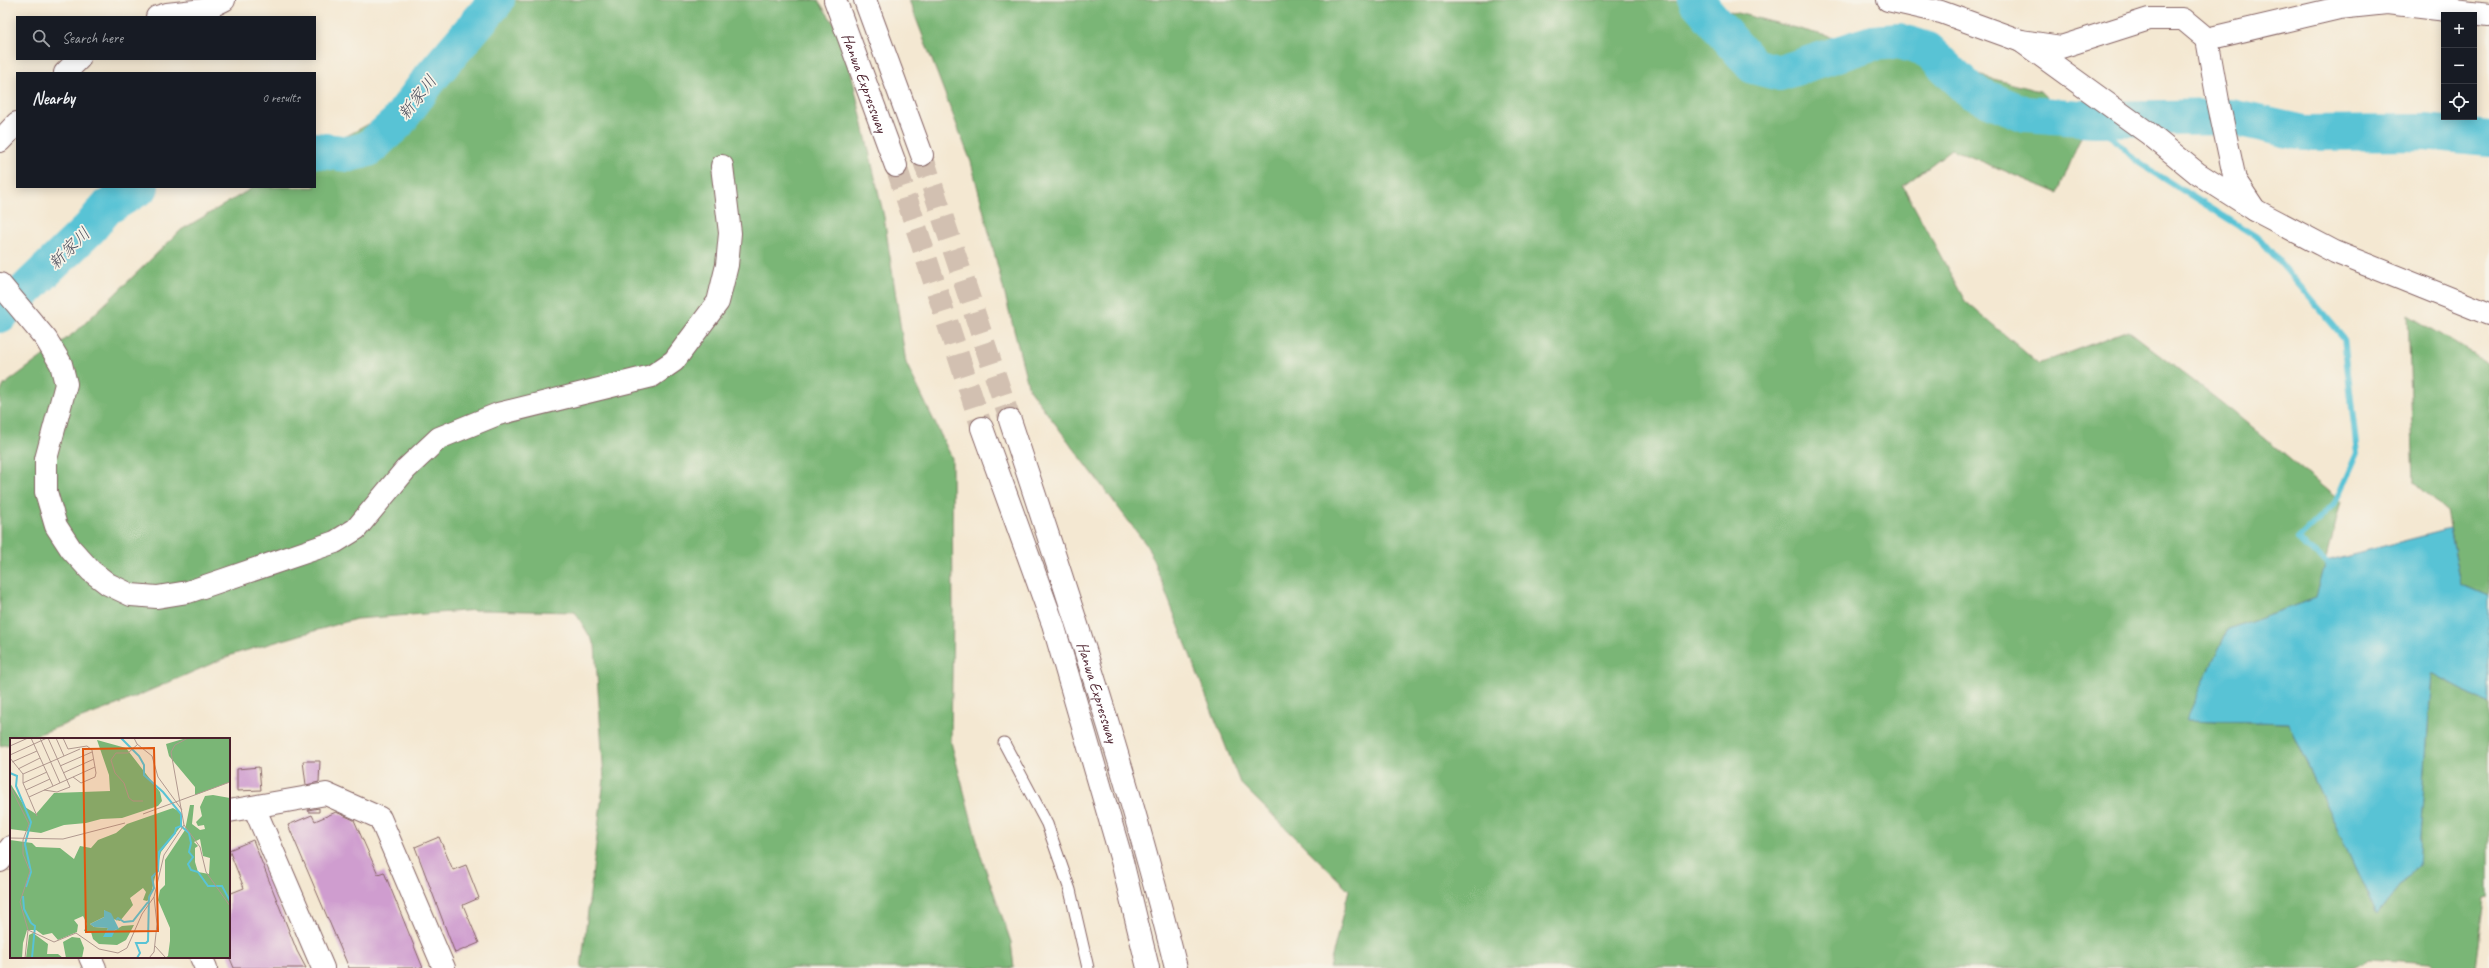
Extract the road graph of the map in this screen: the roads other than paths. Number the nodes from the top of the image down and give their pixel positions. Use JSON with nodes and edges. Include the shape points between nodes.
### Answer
{"nodes":[{"id":1,"x":224,"y":0,"type":"edge"},
{"id":2,"x":835,"y":0,"type":"edge"},
{"id":3,"x":865,"y":0,"type":"edge"},
{"id":4,"x":1888,"y":0,"type":"edge"},
{"id":5,"x":2489,"y":15,"type":"edge"},
{"id":6,"x":160,"y":16,"type":"edge"},
{"id":7,"x":2207,"y":39,"type":"junction"},
{"id":8,"x":2021,"y":41,"type":"junction"},
{"id":9,"x":78,"y":60,"type":"edge"},
{"id":10,"x":66,"y":72,"type":"edge"},
{"id":11,"x":16,"y":124,"type":"edge"},
{"id":12,"x":0,"y":141,"type":"edge"},
{"id":13,"x":922,"y":155,"type":"tunnel mouth"},
{"id":14,"x":722,"y":166,"type":"dead end"},
{"id":15,"x":896,"y":166,"type":"tunnel mouth"},
{"id":16,"x":2255,"y":210,"type":"junction"},
{"id":17,"x":0,"y":284,"type":"edge"},
{"id":18,"x":2489,"y":314,"type":"edge"},
{"id":19,"x":1010,"y":420,"type":"tunnel mouth"},
{"id":20,"x":982,"y":428,"type":"tunnel mouth"},
{"id":21,"x":1004,"y":743,"type":"dead end"},
{"id":22,"x":254,"y":807,"type":"junction"},
{"id":23,"x":230,"y":811,"type":"edge"},
{"id":24,"x":10,"y":848,"type":"edge"},
{"id":25,"x":0,"y":861,"type":"edge"},
{"id":26,"x":90,"y":958,"type":"edge"},
{"id":27,"x":201,"y":958,"type":"edge"},
{"id":28,"x":95,"y":968,"type":"edge"},
{"id":29,"x":206,"y":968,"type":"edge"},
{"id":30,"x":323,"y":968,"type":"edge"},
{"id":31,"x":444,"y":968,"type":"edge"},
{"id":32,"x":1088,"y":968,"type":"edge"},
{"id":33,"x":1148,"y":968,"type":"edge"},
{"id":34,"x":1176,"y":968,"type":"edge"}],
"edges":[{"from":1,"to":6,"type":"main road","via":[[204,10]]},
{"from":2,"to":15,"type":"main road","name":"Hanwa Expressway"},
{"from":3,"to":13,"type":"main road","name":"Hanwa Expressway"},
{"from":4,"to":8,"type":"main road","via":[[1941,12]]},
{"from":5,"to":7,"type":"main road","via":[[2387,3],[2339,8]]},
{"from":7,"to":8,"type":"main road","via":[[2183,19],[2149,19],[2061,47]]},
{"from":7,"to":16,"type":"main road","via":[[2235,180]]},
{"from":8,"to":16,"type":"main road","via":[[2148,132],[2197,174]]},
{"from":9,"to":10,"type":"main road"},
{"from":11,"to":12,"type":"main road"},
{"from":14,"to":17,"type":"main road","via":[[730,233],[727,265],[718,302],[674,361],[652,376],[498,414],[439,438],[406,469],[356,528],[335,542],[188,592],[157,597],[131,595],[108,584],[91,571],[56,526],[46,492],[46,458],[66,384],[61,364],[46,339]]},
{"from":16,"to":18,"type":"main road","via":[[2335,252]]},
{"from":19,"to":34,"type":"main road","name":"Hanwa Expressway","via":[[1100,695],[1151,866]]},
{"from":20,"to":33,"type":"main road","name":"Hanwa Expressway","via":[[1053,624],[1122,861]]},
{"from":21,"to":32,"type":"lane","via":[[1047,824],[1070,890]]},
{"from":22,"to":23,"type":"main road"},
{"from":22,"to":30,"type":"main road"},
{"from":22,"to":31,"type":"main road","via":[[326,794],[380,818]]},
{"from":24,"to":25,"type":"main road"},
{"from":26,"to":28,"type":"main road"},
{"from":27,"to":29,"type":"main road"}]}
